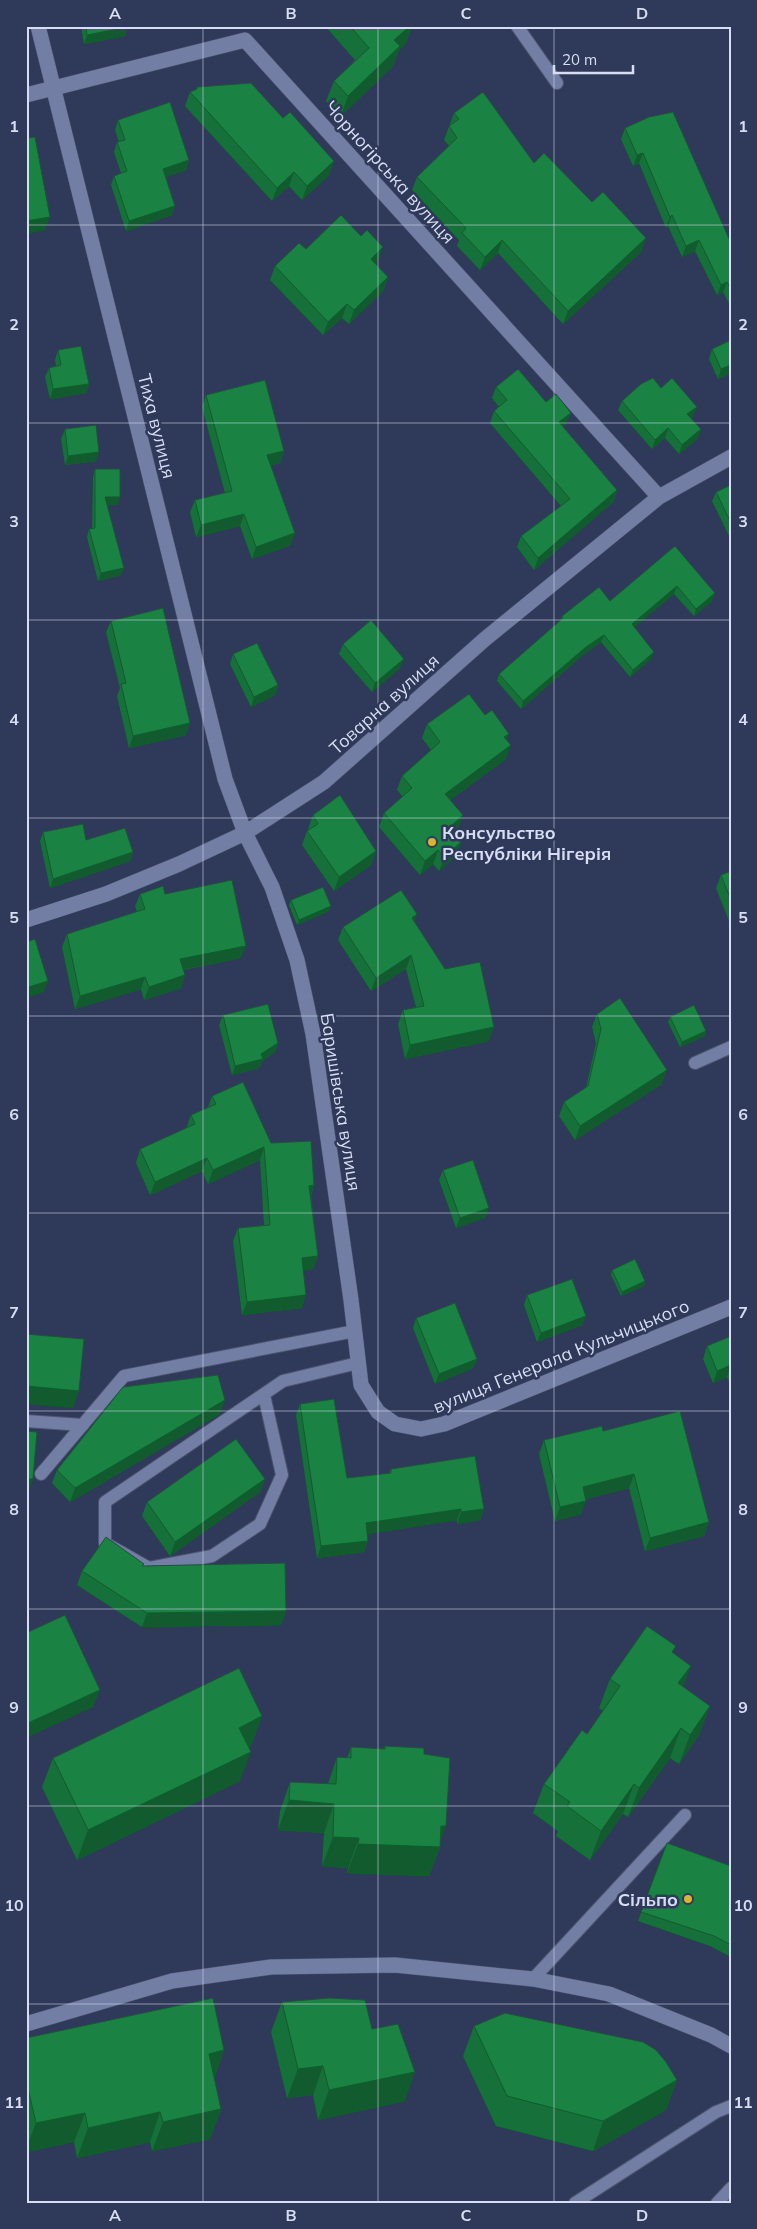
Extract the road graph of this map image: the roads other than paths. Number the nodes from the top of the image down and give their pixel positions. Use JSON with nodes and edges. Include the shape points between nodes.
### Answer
{"nodes":[{"id":1,"x":38,"y":26,"type":"edge"},
{"id":2,"x":517,"y":26,"type":"edge"},
{"id":3,"x":557,"y":83,"type":"dead end"},
{"id":4,"x":54,"y":88,"type":"junction"},
{"id":5,"x":26,"y":95,"type":"edge"},
{"id":6,"x":731,"y":457,"type":"edge"},
{"id":7,"x":659,"y":497,"type":"junction"},
{"id":8,"x":245,"y":833,"type":"junction"},
{"id":9,"x":26,"y":920,"type":"edge"},
{"id":10,"x":731,"y":1047,"type":"edge"},
{"id":11,"x":695,"y":1063,"type":"dead end"},
{"id":12,"x":731,"y":1307,"type":"edge"},
{"id":13,"x":354,"y":1331,"type":"junction"},
{"id":14,"x":358,"y":1363,"type":"junction"},
{"id":15,"x":361,"y":1385,"type":"joint"},
{"id":16,"x":264,"y":1395,"type":"junction"},
{"id":17,"x":26,"y":1422,"type":"edge"},
{"id":18,"x":83,"y":1425,"type":"junction"},
{"id":19,"x":41,"y":1474,"type":"dead end"},
{"id":20,"x":684,"y":1815,"type":"dead end"},
{"id":21,"x":533,"y":1979,"type":"junction"},
{"id":22,"x":26,"y":2024,"type":"edge"},
{"id":23,"x":731,"y":2046,"type":"edge"},
{"id":24,"x":731,"y":2106,"type":"edge"},
{"id":25,"x":731,"y":2188,"type":"edge"},
{"id":26,"x":574,"y":2203,"type":"edge"},
{"id":27,"x":717,"y":2203,"type":"edge"}],
"edges":[{"from":1,"to":4,"type":"street","name":"Тиха вулиця"},
{"from":2,"to":3,"type":"lane"},
{"from":4,"to":5,"type":"street","name":"Чорногірська вулиця"},
{"from":4,"to":7,"type":"street","name":"Чорногірська вулиця","via":[[245,40]]},
{"from":4,"to":8,"type":"street","name":"Тиха вулиця","via":[[223,770]]},
{"from":6,"to":7,"type":"street","name":"Товарна вулиця"},
{"from":7,"to":8,"type":"street","name":"Товарна вулиця","via":[[485,639],[324,782]]},
{"from":8,"to":9,"type":"street","name":"Товарна вулиця","via":[[115,890]]},
{"from":8,"to":13,"type":"street","name":"Баришівська вулиця","via":[[272,887],[297,960],[311,1025]]},
{"from":10,"to":11,"type":"lane"},
{"from":12,"to":15,"type":"street","name":"вулиця Генерала Кульчицького","via":[[444,1424],[421,1430],[395,1424],[378,1412]]},
{"from":13,"to":14,"type":"street","name":"Баришівська вулиця"},
{"from":13,"to":18,"type":"lane","via":[[124,1376]]},
{"from":14,"to":15,"type":"street","name":"Баришівська вулиця"},
{"from":14,"to":16,"type":"lane","via":[[283,1381]]},
{"from":16,"to":16,"type":"lane","via":[[106,1502],[106,1543],[149,1568],[212,1556],[260,1524],[282,1475]]},
{"from":17,"to":18,"type":"lane"},
{"from":18,"to":19,"type":"lane"},
{"from":20,"to":21,"type":"lane"},
{"from":21,"to":22,"type":"street","via":[[395,1965],[271,1967],[172,1981]]},
{"from":21,"to":23,"type":"street","via":[[609,1994]]},
{"from":24,"to":26,"type":"lane","via":[[716,2112]]},
{"from":25,"to":27,"type":"lane"}]}
